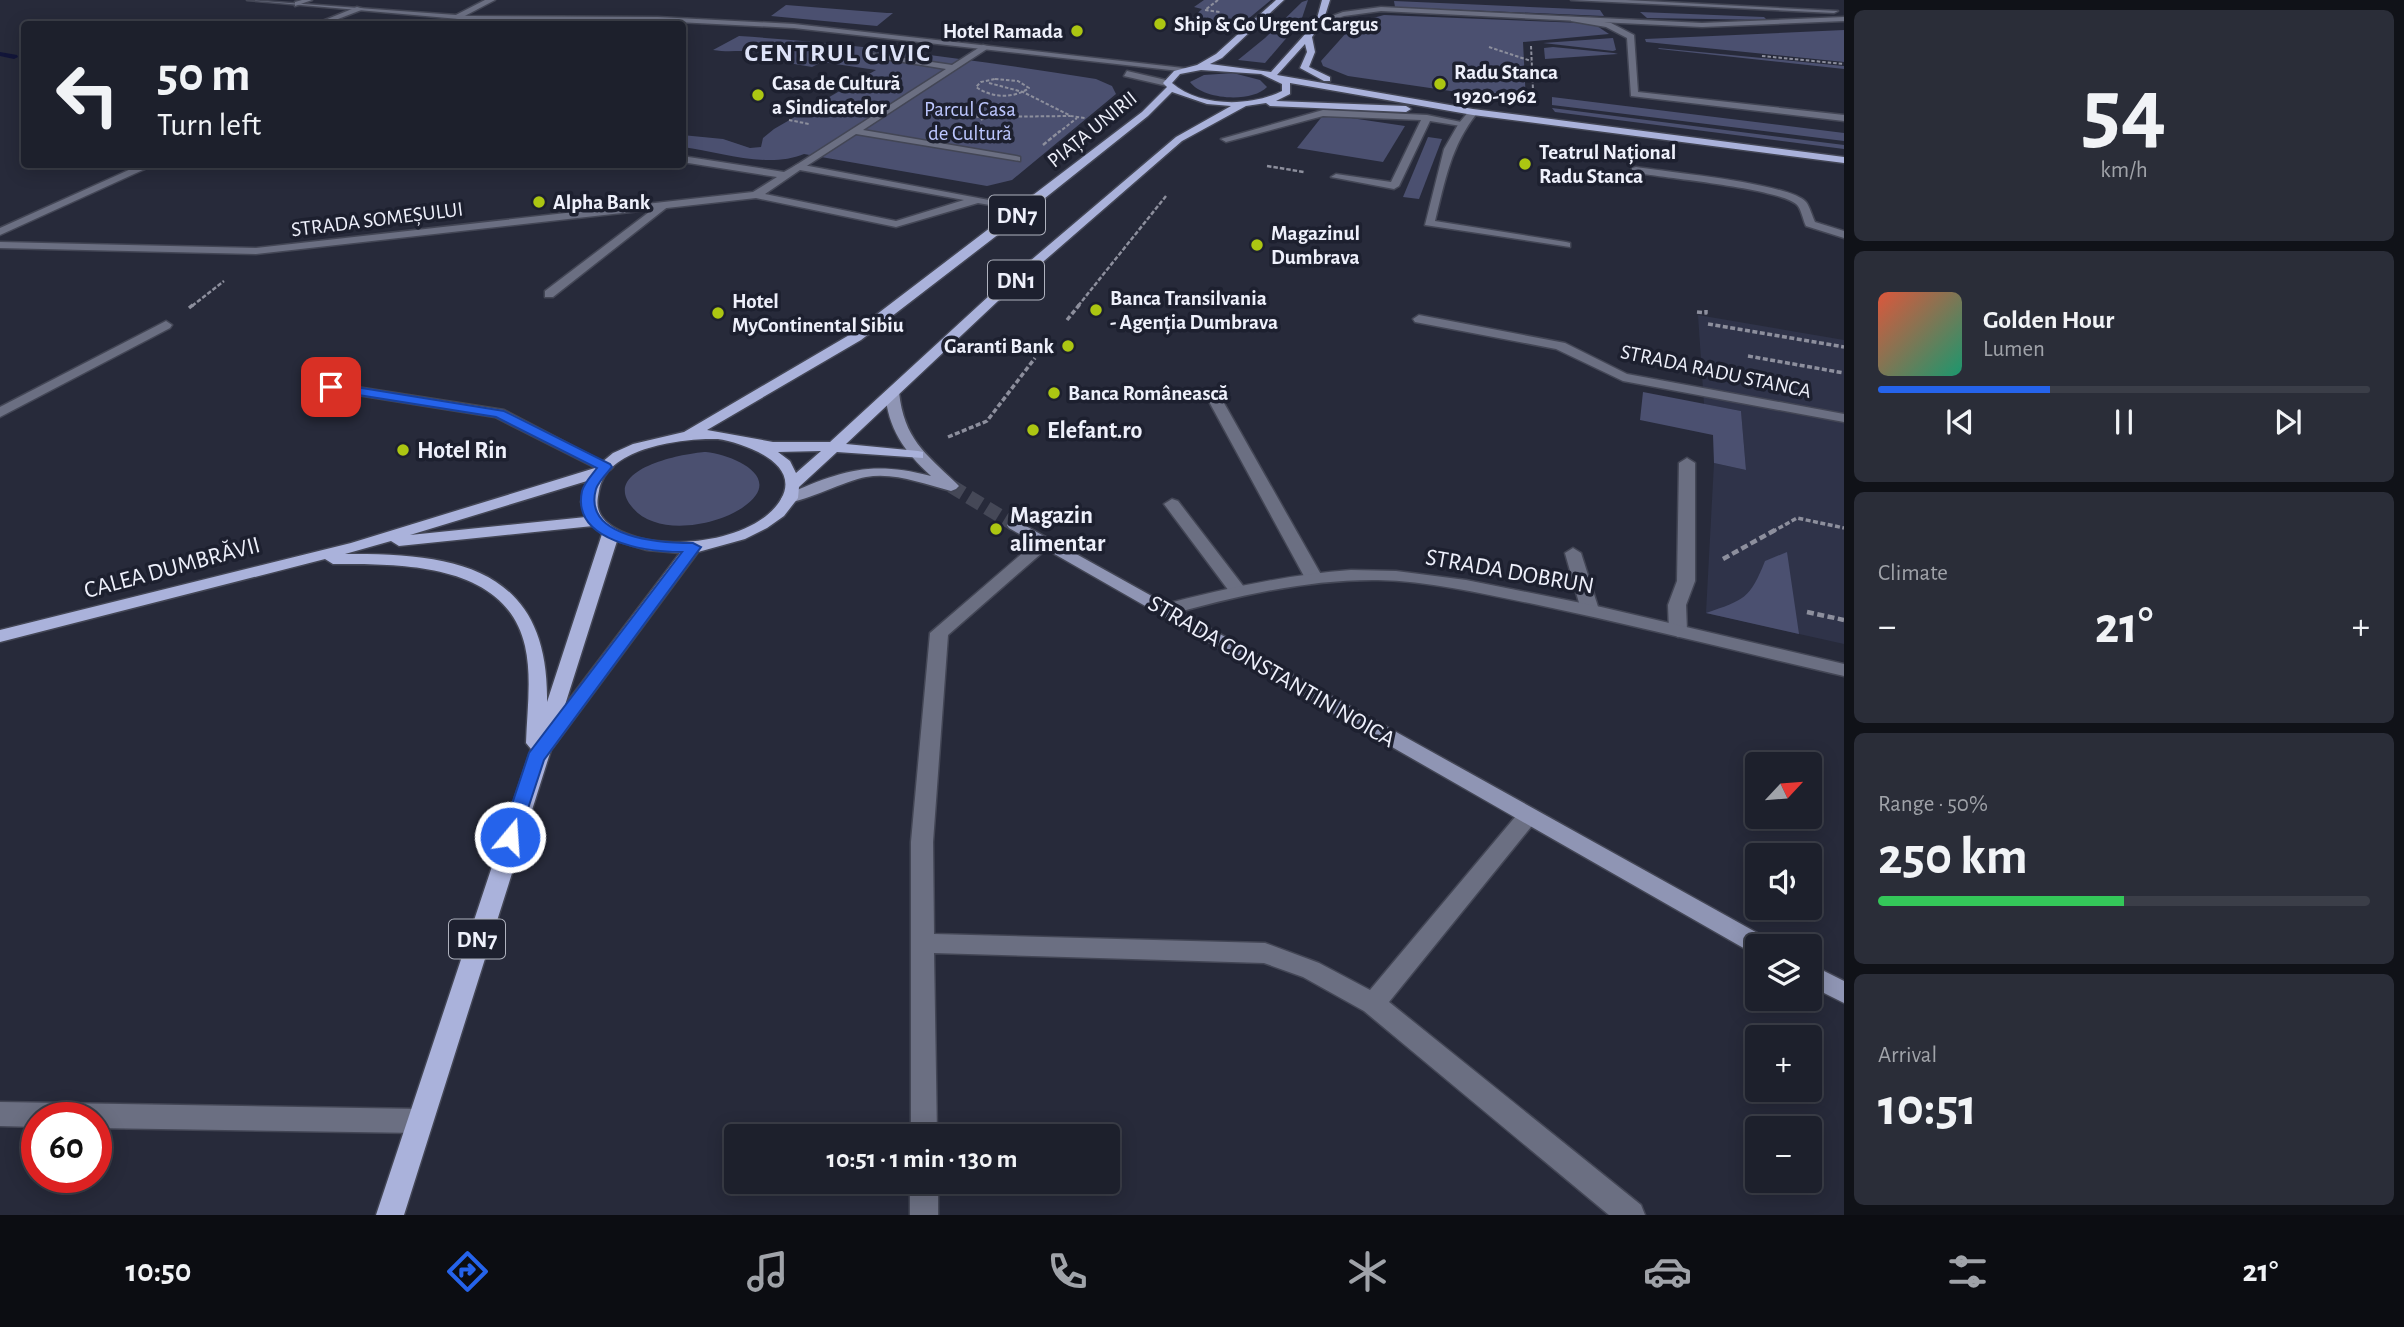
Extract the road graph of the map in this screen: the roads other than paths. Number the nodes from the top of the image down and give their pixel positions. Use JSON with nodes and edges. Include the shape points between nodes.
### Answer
{"nodes":[{"id":1,"x":251,"y":0,"type":"edge"},
{"id":2,"x":308,"y":0,"type":"edge"},
{"id":3,"x":491,"y":0,"type":"edge"},
{"id":4,"x":1280,"y":0,"type":"edge"},
{"id":5,"x":1326,"y":0,"type":"edge"},
{"id":6,"x":1574,"y":0,"type":"edge"},
{"id":7,"x":1363,"y":2,"type":"dead end"},
{"id":8,"x":298,"y":4,"type":"junction"},
{"id":9,"x":360,"y":9,"type":"junction"},
{"id":10,"x":1381,"y":9,"type":"junction"},
{"id":11,"x":1784,"y":9,"type":"junction"},
{"id":12,"x":1844,"y":11,"type":"edge"},
{"id":13,"x":456,"y":17,"type":"junction"},
{"id":14,"x":494,"y":19,"type":"junction"},
{"id":15,"x":1574,"y":19,"type":"junction"},
{"id":16,"x":1844,"y":19,"type":"edge"},
{"id":17,"x":327,"y":21,"type":"edge"},
{"id":18,"x":489,"y":21,"type":"edge"},
{"id":19,"x":626,"y":21,"type":"edge"},
{"id":20,"x":686,"y":22,"type":"edge"},
{"id":21,"x":1320,"y":22,"type":"junction"},
{"id":22,"x":1817,"y":22,"type":"junction"},
{"id":23,"x":1308,"y":37,"type":"junction"},
{"id":24,"x":890,"y":46,"type":"dead end"},
{"id":25,"x":986,"y":47,"type":"junction"},
{"id":26,"x":954,"y":68,"type":"junction"},
{"id":27,"x":1193,"y":69,"type":"junction"},
{"id":28,"x":1276,"y":77,"type":"junction"},
{"id":29,"x":1169,"y":85,"type":"junction"},
{"id":30,"x":1417,"y":102,"type":"junction"},
{"id":31,"x":1259,"y":103,"type":"junction"},
{"id":32,"x":1243,"y":104,"type":"junction"},
{"id":33,"x":1473,"y":112,"type":"junction"},
{"id":34,"x":1427,"y":118,"type":"junction"},
{"id":35,"x":1844,"y":118,"type":"edge"},
{"id":36,"x":1461,"y":122,"type":"junction"},
{"id":37,"x":854,"y":131,"type":"junction"},
{"id":38,"x":1226,"y":139,"type":"dead end"},
{"id":39,"x":1016,"y":159,"type":"dead end"},
{"id":40,"x":686,"y":160,"type":"edge"},
{"id":41,"x":1844,"y":160,"type":"edge"},
{"id":42,"x":798,"y":167,"type":"junction"},
{"id":43,"x":142,"y":168,"type":"edge"},
{"id":44,"x":1636,"y":170,"type":"dead end"},
{"id":45,"x":786,"y":175,"type":"junction"},
{"id":46,"x":1336,"y":177,"type":"dead end"},
{"id":47,"x":756,"y":195,"type":"junction"},
{"id":48,"x":975,"y":200,"type":"junction"},
{"id":49,"x":665,"y":205,"type":"junction"},
{"id":50,"x":1026,"y":208,"type":"junction"},
{"id":51,"x":0,"y":232,"type":"edge"},
{"id":52,"x":1844,"y":235,"type":"edge"},
{"id":53,"x":0,"y":245,"type":"edge"},
{"id":54,"x":1566,"y":245,"type":"dead end"},
{"id":55,"x":549,"y":293,"type":"dead end"},
{"id":56,"x":1419,"y":319,"type":"dead end"},
{"id":57,"x":166,"y":325,"type":"dead end"},
{"id":58,"x":331,"y":387,"type":"dead end"},
{"id":59,"x":892,"y":393,"type":"junction"},
{"id":60,"x":1213,"y":396,"type":"dead end"},
{"id":61,"x":0,"y":413,"type":"edge"},
{"id":62,"x":1844,"y":418,"type":"edge"},
{"id":63,"x":688,"y":435,"type":"junction"},
{"id":64,"x":762,"y":446,"type":"junction"},
{"id":65,"x":833,"y":447,"type":"junction"},
{"id":66,"x":918,"y":455,"type":"junction"},
{"id":67,"x":1687,"y":463,"type":"dead end"},
{"id":68,"x":602,"y":469,"type":"junction"},
{"id":69,"x":791,"y":492,"type":"junction"},
{"id":70,"x":1172,"y":504,"type":"dead end"},
{"id":71,"x":1015,"y":525,"type":"tunnel mouth"},
{"id":72,"x":604,"y":527,"type":"junction"},
{"id":73,"x":1045,"y":542,"type":"junction"},
{"id":74,"x":357,"y":546,"type":"junction"},
{"id":75,"x":693,"y":547,"type":"junction"},
{"id":76,"x":1573,"y":554,"type":"dead end"},
{"id":77,"x":301,"y":559,"type":"junction"},
{"id":78,"x":1314,"y":578,"type":"junction"},
{"id":79,"x":1238,"y":591,"type":"junction"},
{"id":80,"x":1164,"y":610,"type":"junction"},
{"id":81,"x":1590,"y":610,"type":"junction"},
{"id":82,"x":1678,"y":631,"type":"junction"},
{"id":83,"x":0,"y":636,"type":"edge"},
{"id":84,"x":1844,"y":670,"type":"edge"},
{"id":85,"x":536,"y":758,"type":"junction"},
{"id":86,"x":1528,"y":816,"type":"junction"},
{"id":87,"x":1745,"y":937,"type":"edge"},
{"id":88,"x":923,"y":943,"type":"junction"},
{"id":89,"x":1822,"y":981,"type":"edge"},
{"id":90,"x":1844,"y":993,"type":"edge"},
{"id":91,"x":1373,"y":1004,"type":"junction"},
{"id":92,"x":0,"y":1114,"type":"edge"},
{"id":93,"x":420,"y":1121,"type":"junction"},
{"id":94,"x":924,"y":1124,"type":"edge"},
{"id":95,"x":924,"y":1194,"type":"edge"},
{"id":96,"x":390,"y":1215,"type":"edge"},
{"id":97,"x":924,"y":1215,"type":"edge"},
{"id":98,"x":1631,"y":1215,"type":"edge"}],
"edges":[{"from":1,"to":8,"type":"street"},
{"from":2,"to":8,"type":"street"},
{"from":3,"to":13,"type":"street"},
{"from":4,"to":27,"type":"main road","number":"DN7","via":[[1219,56]]},
{"from":5,"to":21,"type":"main road","name":"PIAȚA UNIRII"},
{"from":6,"to":11,"type":"street"},
{"from":7,"to":10,"type":"street"},
{"from":8,"to":9,"type":"street"},
{"from":9,"to":13,"type":"street"},
{"from":9,"to":17,"type":"street"},
{"from":10,"to":15,"type":"street"},
{"from":10,"to":21,"type":"street"},
{"from":11,"to":12,"type":"street"},
{"from":11,"to":22,"type":"street","via":[[1811,15]]},
{"from":13,"to":14,"type":"street"},
{"from":14,"to":18,"type":"street"},
{"from":14,"to":19,"type":"street"},
{"from":15,"to":22,"type":"street","via":[[1702,25]]},
{"from":15,"to":35,"type":"street","via":[[1631,37],[1634,94]]},
{"from":16,"to":22,"type":"street"},
{"from":20,"to":25,"type":"street","via":[[758,23]]},
{"from":21,"to":23,"type":"main road","name":"PIAȚA UNIRII"},
{"from":23,"to":28,"type":"main road","name":"PIAȚA UNIRII","via":[[1285,56]]},
{"from":23,"to":30,"type":"main road","via":[[1307,72]]},
{"from":24,"to":26,"type":"street","via":[[870,57]]},
{"from":25,"to":26,"type":"street"},
{"from":25,"to":27,"type":"street"},
{"from":25,"to":29,"type":"street"},
{"from":26,"to":37,"type":"street"},
{"from":27,"to":28,"type":"main road","via":[[1237,68]]},
{"from":27,"to":29,"type":"main road","name":"PIAȚA UNIRII","number":"DN7","via":[[1174,74]]},
{"from":28,"to":30,"type":"main road"},
{"from":28,"to":31,"type":"main road","name":"PIAȚA UNIRII","via":[[1286,83],[1287,92]]},
{"from":29,"to":32,"type":"main road","name":"PIAȚA UNIRII","via":[[1198,100]]},
{"from":29,"to":50,"type":"main road","name":"PIAȚA UNIRII","number":"DN7","via":[[1154,107]]},
{"from":30,"to":33,"type":"main road"},
{"from":31,"to":32,"type":"main road","name":"PIAȚA UNIRII"},
{"from":31,"to":33,"type":"main road"},
{"from":32,"to":59,"type":"main road","name":"PIAȚA UNIRII","number":"DN1","via":[[1179,139]]},
{"from":33,"to":36,"type":"street"},
{"from":33,"to":41,"type":"main road"},
{"from":34,"to":36,"type":"street"},
{"from":34,"to":38,"type":"street","via":[[1323,113]]},
{"from":34,"to":46,"type":"street","via":[[1394,186]]},
{"from":36,"to":54,"type":"street","via":[[1429,223]]},
{"from":37,"to":39,"type":"street"},
{"from":37,"to":42,"type":"street"},
{"from":40,"to":45,"type":"street"},
{"from":42,"to":45,"type":"street","name":"STRADA SOMEȘULUI"},
{"from":42,"to":48,"type":"street","name":"STRADA SOMEȘULUI"},
{"from":43,"to":51,"type":"street"},
{"from":44,"to":52,"type":"street","via":[[1777,192],[1802,204],[1810,224]]},
{"from":45,"to":47,"type":"street","name":"STRADA SOMEȘULUI"},
{"from":47,"to":48,"type":"street","name":"STRADA SOMEȘULUI","via":[[887,225]]},
{"from":47,"to":49,"type":"street","name":"STRADA SOMEȘULUI"},
{"from":48,"to":50,"type":"street","name":"STRADA SOMEȘULUI"},
{"from":49,"to":53,"type":"street","name":"STRADA SOMEȘULUI","via":[[256,251]]},
{"from":49,"to":55,"type":"street"},
{"from":50,"to":63,"type":"main road","name":"PIAȚA UNIRII","number":"DN7","via":[[856,337]]},
{"from":56,"to":62,"type":"street","name":"STRADA RADU STANCA","via":[[1560,346],[1623,377]]},
{"from":57,"to":61,"type":"street"},
{"from":58,"to":68,"type":"street","via":[[499,414]]},
{"from":59,"to":65,"type":"main road","name":"PIAȚA UNIRII","number":"DN1"},
{"from":59,"to":66,"type":"main road","via":[[896,426]]},
{"from":60,"to":78,"type":"street"},
{"from":63,"to":64,"type":"main road","number":"DN7","via":[[715,435]]},
{"from":63,"to":68,"type":"main road","number":"DN7","via":[[633,449]]},
{"from":64,"to":65,"type":"main road"},
{"from":64,"to":69,"type":"main road","number":"DN7","via":[[790,470]]},
{"from":65,"to":66,"type":"main road"},
{"from":65,"to":69,"type":"main road","name":"PIAȚA UNIRII","number":"DN1"},
{"from":66,"to":69,"type":"main road","via":[[951,486],[877,469]]},
{"from":67,"to":82,"type":"street","via":[[1686,581],[1677,606]]},
{"from":68,"to":72,"type":"main road","via":[[589,489],[589,506]]},
{"from":68,"to":74,"type":"main road","name":"CALEA DUMBRĂVII"},
{"from":69,"to":75,"type":"main road","name":"PIAȚA UNIRII","via":[[782,511],[754,531]]},
{"from":70,"to":79,"type":"street"},
{"from":71,"to":73,"type":"main road","name":"STRADA CONSTANTIN NOICA"},
{"from":72,"to":74,"type":"main road","name":"CALEA DUMBRĂVII"},
{"from":72,"to":75,"type":"main road","name":"PIAȚA UNIRII","via":[[653,546]]},
{"from":72,"to":85,"type":"main road","number":"DN7"},
{"from":73,"to":80,"type":"main road","name":"STRADA CONSTANTIN NOICA"},
{"from":73,"to":88,"type":"street","via":[[939,633],[922,842]]},
{"from":74,"to":77,"type":"main road","name":"CALEA DUMBRĂVII"},
{"from":75,"to":85,"type":"main road","number":"DN7"},
{"from":76,"to":81,"type":"street"},
{"from":77,"to":83,"type":"main road","name":"CALEA DUMBRĂVII"},
{"from":77,"to":85,"type":"main road","via":[[412,561],[453,569],[494,586],[520,613],[533,643]]},
{"from":78,"to":79,"type":"street","name":"STRADA DOBRUN"},
{"from":78,"to":81,"type":"street","name":"STRADA DOBRUN","via":[[1378,575],[1436,580]]},
{"from":79,"to":80,"type":"street","name":"STRADA DOBRUN"},
{"from":80,"to":86,"type":"main road","name":"STRADA CONSTANTIN NOICA"},
{"from":81,"to":82,"type":"street","name":"STRADA DOBRUN"},
{"from":82,"to":84,"type":"street","name":"STRADA DOBRUN"},
{"from":85,"to":93,"type":"main road","number":"DN7"},
{"from":86,"to":87,"type":"main road","name":"STRADA CONSTANTIN NOICA"},
{"from":86,"to":91,"type":"street"},
{"from":88,"to":91,"type":"street","via":[[1265,953],[1311,970]]},
{"from":88,"to":94,"type":"street"},
{"from":89,"to":90,"type":"main road"},
{"from":91,"to":98,"type":"street"},
{"from":92,"to":93,"type":"street"},
{"from":93,"to":96,"type":"main road","number":"DN7"},
{"from":95,"to":97,"type":"street"}]}
